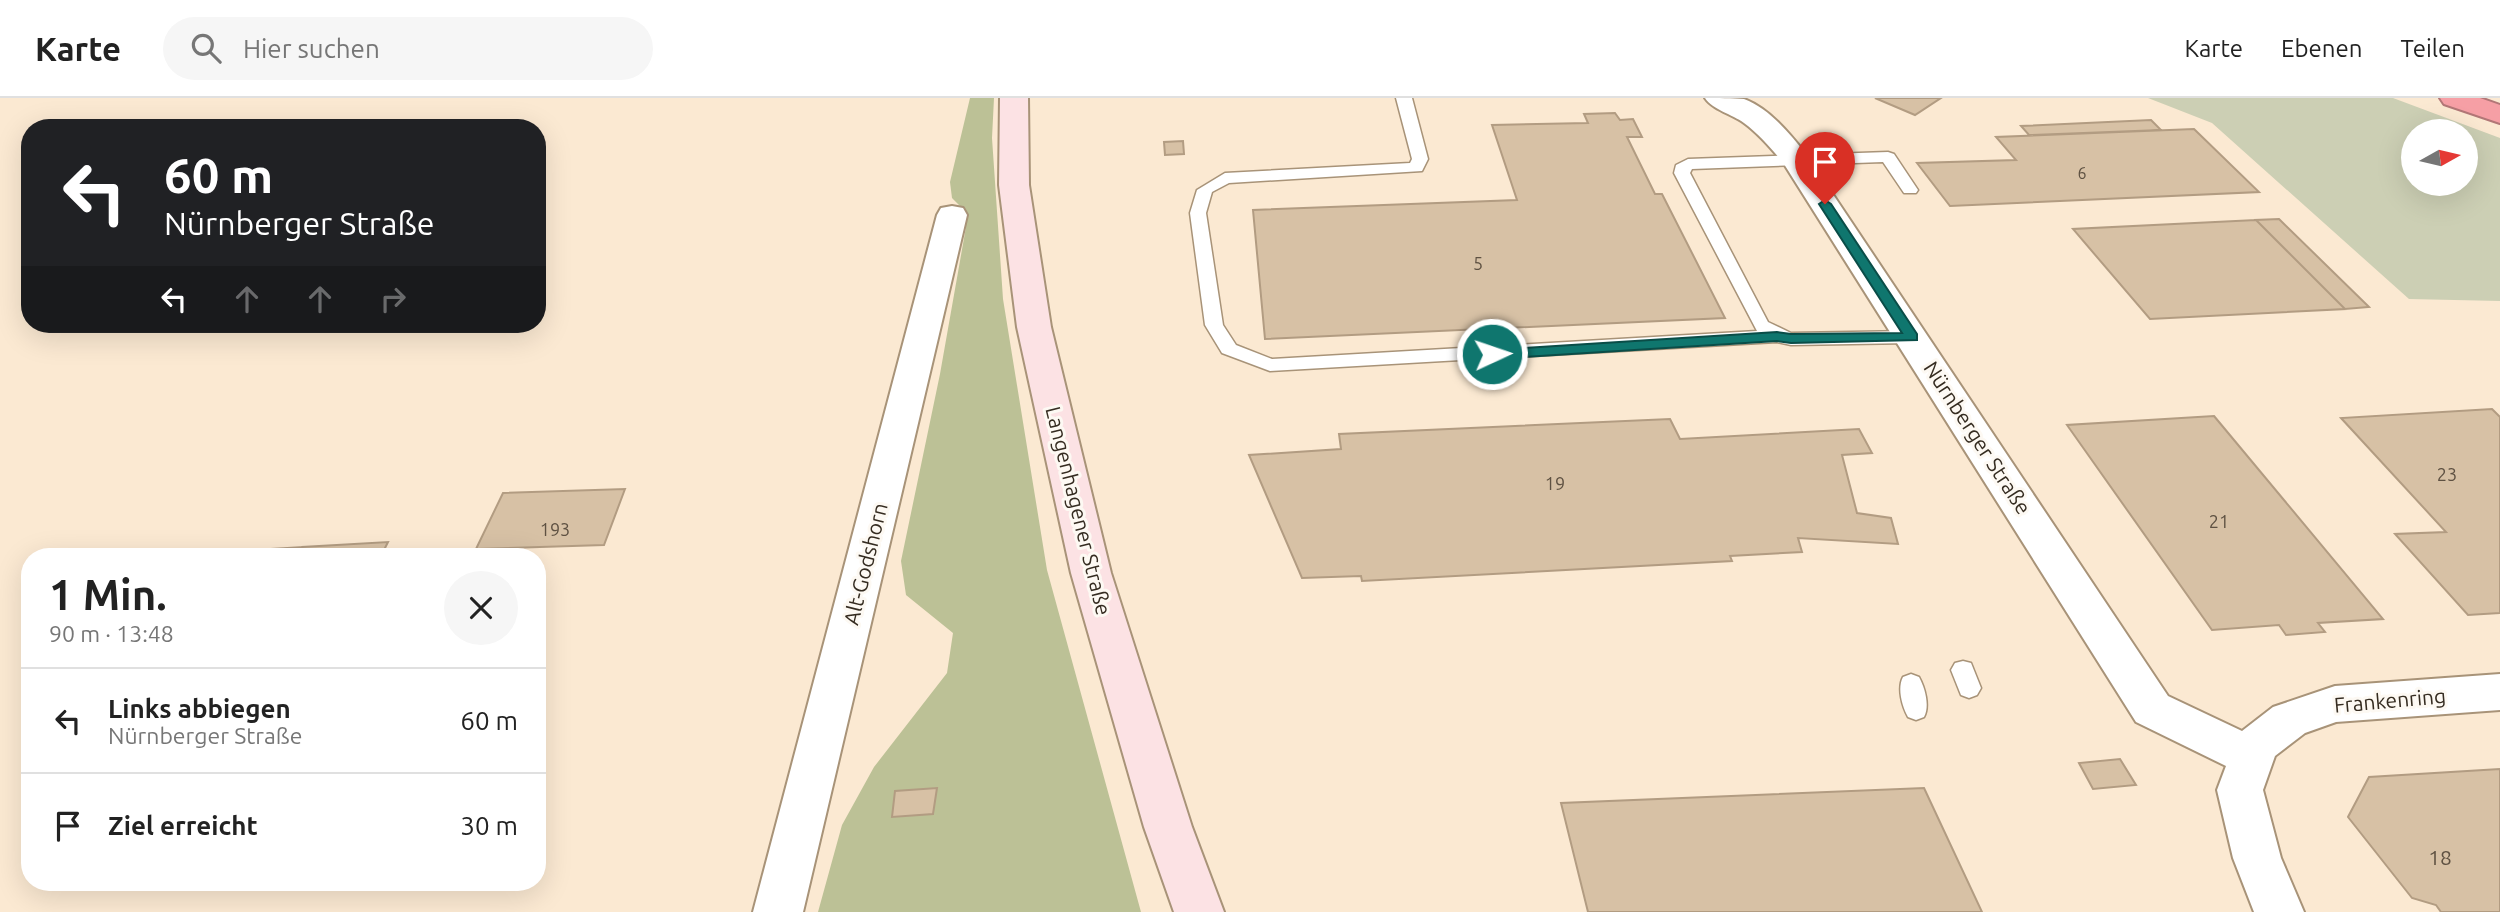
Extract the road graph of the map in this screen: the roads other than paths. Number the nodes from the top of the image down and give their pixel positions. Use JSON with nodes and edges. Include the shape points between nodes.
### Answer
{"nodes":[{"id":1,"x":1014,"y":98,"type":"edge"},
{"id":2,"x":1404,"y":98,"type":"edge"},
{"id":3,"x":1719,"y":98,"type":"edge"},
{"id":4,"x":2454,"y":98,"type":"edge"},
{"id":5,"x":2500,"y":115,"type":"edge"},
{"id":6,"x":1796,"y":160,"type":"junction"},
{"id":7,"x":1910,"y":190,"type":"dead end"},
{"id":8,"x":952,"y":215,"type":"dead end"},
{"id":9,"x":1777,"y":336,"type":"junction"},
{"id":10,"x":1912,"y":337,"type":"junction"},
{"id":11,"x":1911,"y":684,"type":"dead end"},
{"id":12,"x":2500,"y":692,"type":"edge"},
{"id":13,"x":1916,"y":710,"type":"dead end"},
{"id":14,"x":2252,"y":757,"type":"junction"},
{"id":15,"x":778,"y":912,"type":"edge"},
{"id":16,"x":1199,"y":912,"type":"edge"},
{"id":17,"x":2279,"y":912,"type":"edge"}],
"edges":[{"from":1,"to":16,"type":"main road","name":"Langenhagener Straße","via":[[1014,185],[1034,327],[1091,573],[1168,827]]},
{"from":2,"to":9,"type":"lane","via":[[1420,159],[1416,168],[1225,178],[1205,190],[1198,214],[1203,261],[1214,325],[1229,349],[1270,365]]},
{"from":3,"to":6,"type":"street","name":"Nürnberger Straße","via":[[1750,113]]},
{"from":4,"to":5,"type":"highway"},
{"from":6,"to":7,"type":"lane","via":[[1888,157]]},
{"from":6,"to":9,"type":"lane","via":[[1688,164],[1682,168],[1722,236],[1761,326]]},
{"from":6,"to":10,"type":"street","name":"Nürnberger Straße"},
{"from":8,"to":15,"type":"street","name":"Alt-Godshorn"},
{"from":9,"to":10,"type":"lane"},
{"from":10,"to":14,"type":"street","name":"Nürnberger Straße","via":[[2152,709]]},
{"from":11,"to":13,"type":"lane"},
{"from":12,"to":14,"type":"street","name":"Frankenring","via":[[2334,704],[2289,720],[2257,745]]},
{"from":14,"to":17,"type":"street","name":"Frankenring","via":[[2240,790],[2257,858]]}]}
